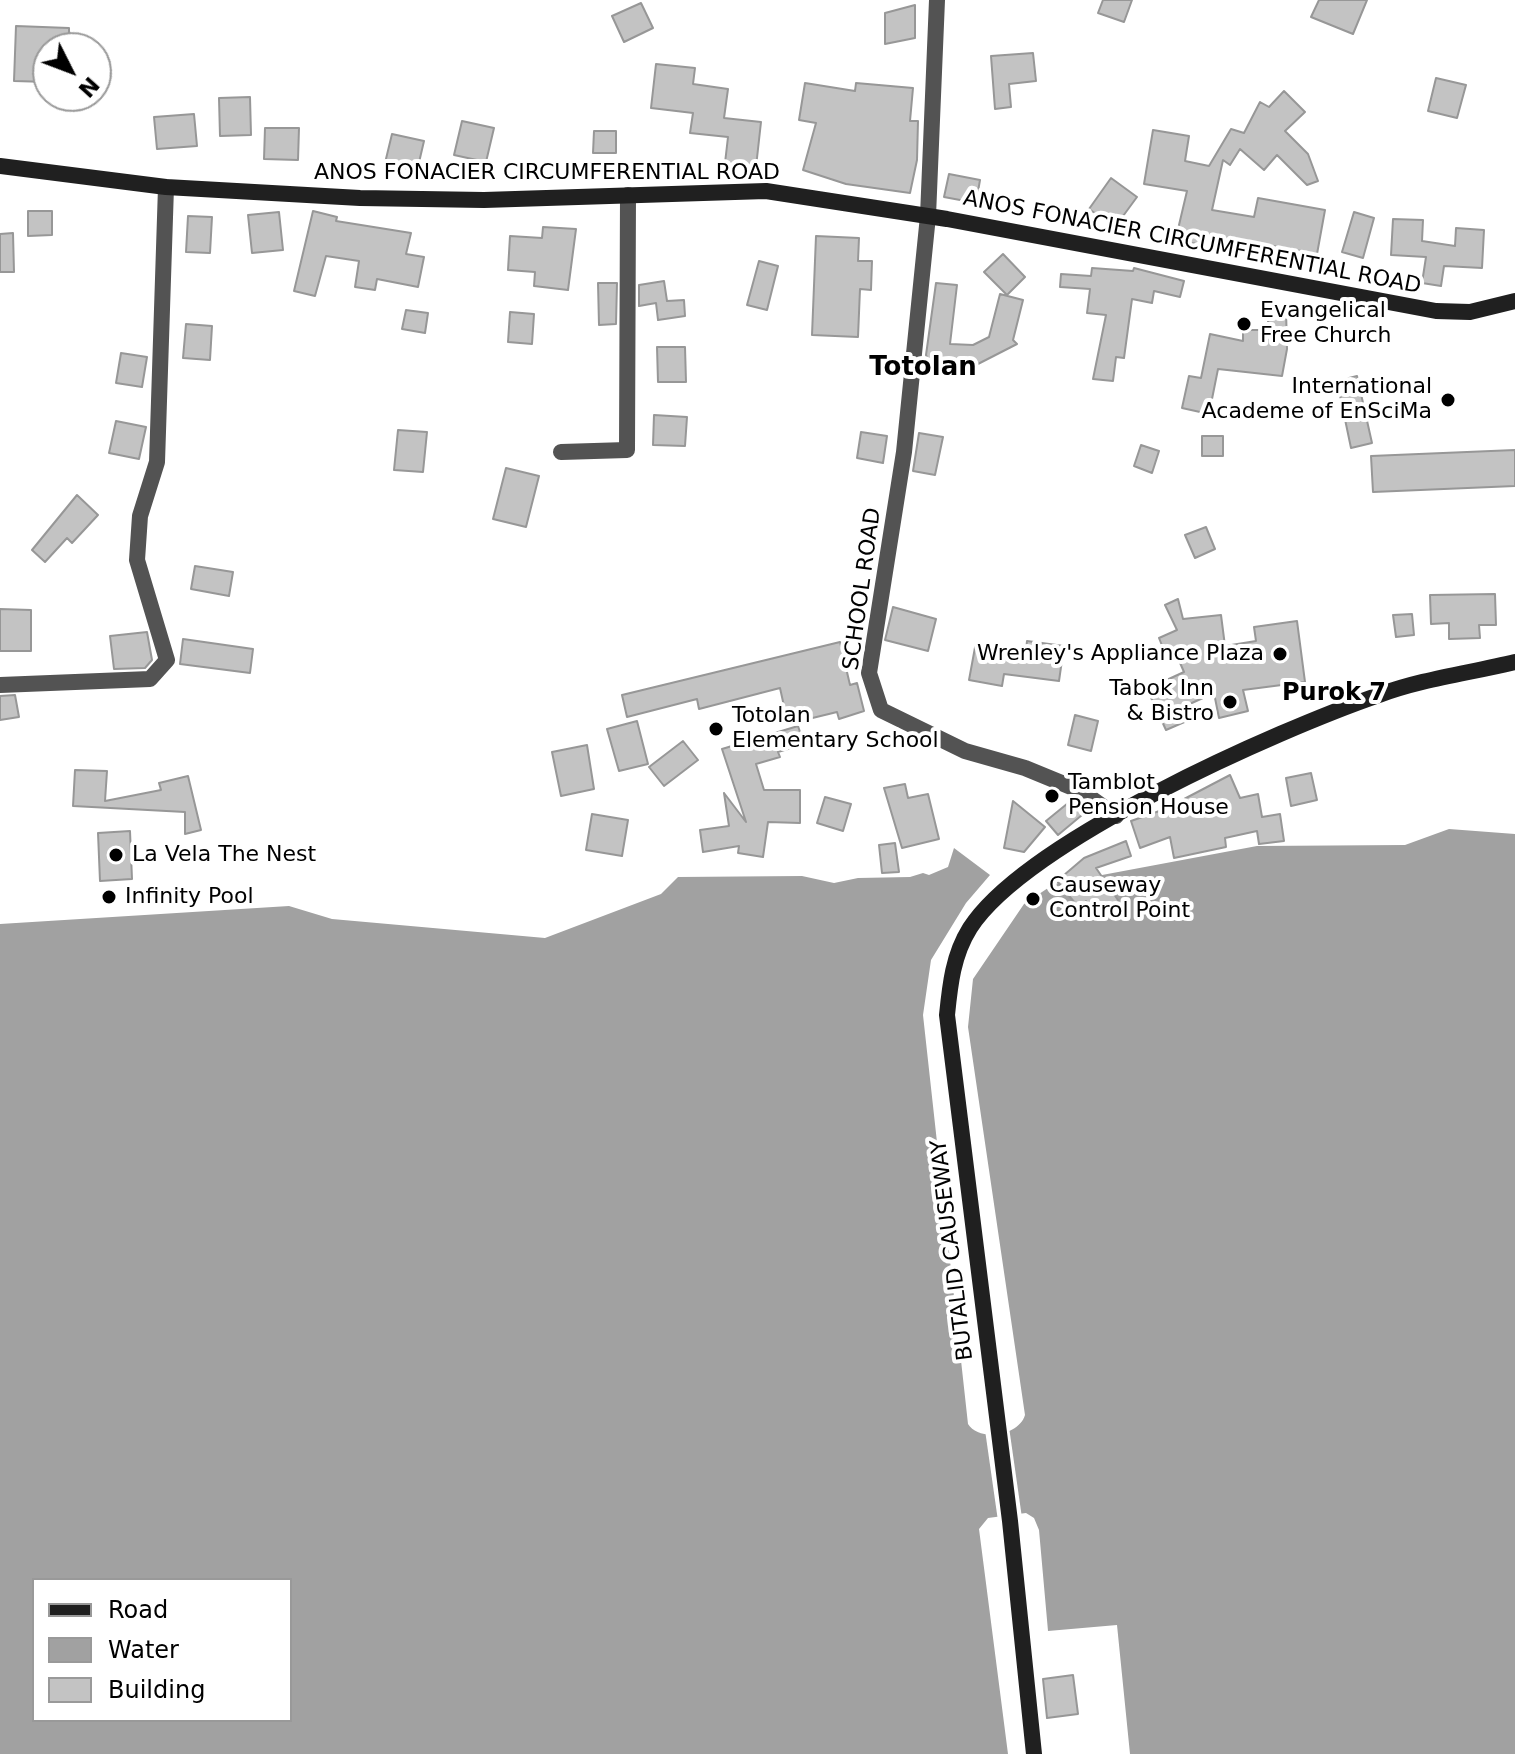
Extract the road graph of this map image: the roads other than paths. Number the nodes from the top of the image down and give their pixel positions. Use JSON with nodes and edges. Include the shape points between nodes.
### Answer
{"nodes":[{"id":1,"x":937,"y":0,"type":"edge"},
{"id":2,"x":0,"y":166,"type":"edge"},
{"id":3,"x":166,"y":187,"type":"junction"},
{"id":4,"x":628,"y":195,"type":"junction"},
{"id":5,"x":928,"y":216,"type":"junction"},
{"id":6,"x":1515,"y":301,"type":"edge"},
{"id":7,"x":561,"y":452,"type":"dead end"},
{"id":8,"x":1515,"y":662,"type":"edge"},
{"id":9,"x":0,"y":685,"type":"edge"},
{"id":10,"x":1116,"y":816,"type":"junction"},
{"id":11,"x":1034,"y":1754,"type":"edge"}],
"edges":[{"from":1,"to":5,"type":"street","name":"SCHOOL ROAD"},
{"from":2,"to":3,"type":"main road","name":"ANOS FONACIER CIRCUMFERENTIAL ROAD"},
{"from":3,"to":4,"type":"main road","name":"ANOS FONACIER CIRCUMFERENTIAL ROAD","via":[[360,198]]},
{"from":3,"to":9,"type":"street","via":[[157,462],[140,516],[137,560],[167,660],[150,679]]},
{"from":4,"to":5,"type":"main road","name":"ANOS FONACIER CIRCUMFERENTIAL ROAD","via":[[766,191]]},
{"from":4,"to":7,"type":"street","via":[[627,450]]},
{"from":5,"to":6,"type":"main road","name":"ANOS FONACIER CIRCUMFERENTIAL ROAD","via":[[1436,311],[1470,312]]},
{"from":5,"to":10,"type":"street","name":"SCHOOL ROAD","via":[[904,452],[869,673],[881,710],[965,751],[1081,791]]},
{"from":8,"to":10,"type":"main road","name":"BUTALID CAUSEWAY","via":[[1382,693],[1318,718]]},
{"from":10,"to":11,"type":"main road","name":"BUTALID CAUSEWAY","via":[[1035,866],[993,900],[969,929],[952,969],[947,1015]]}]}
